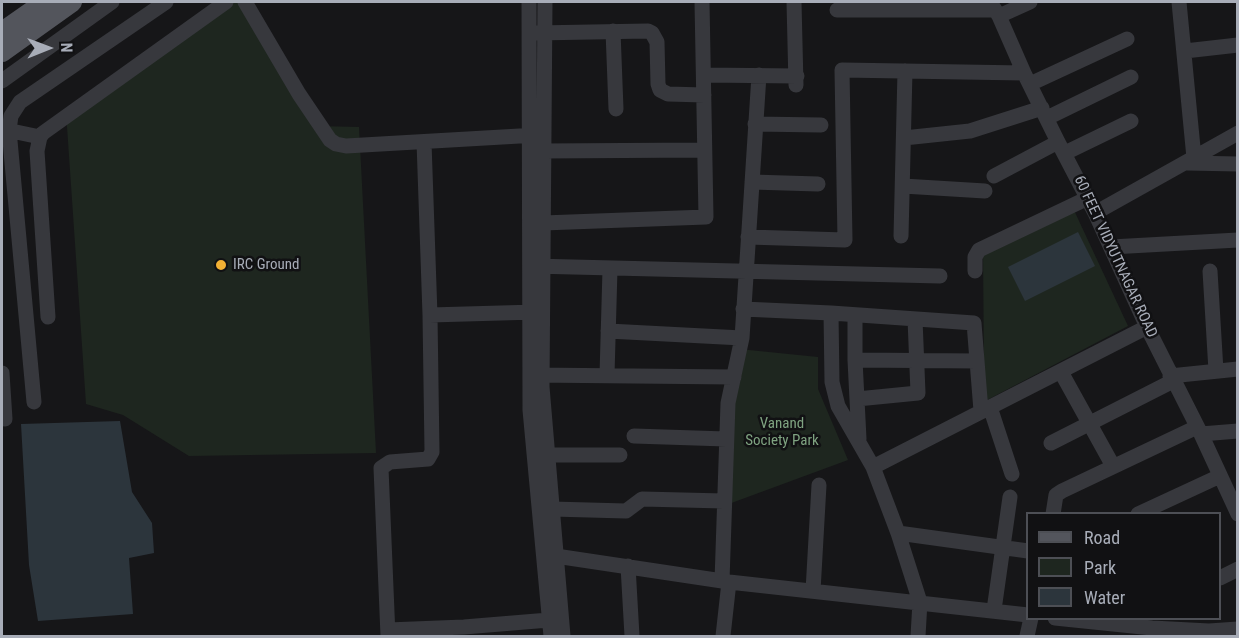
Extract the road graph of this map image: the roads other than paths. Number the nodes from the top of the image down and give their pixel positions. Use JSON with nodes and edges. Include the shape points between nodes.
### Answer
{"nodes":[{"id":1,"x":45,"y":2,"type":"edge"},
{"id":2,"x":72,"y":2,"type":"edge"},
{"id":3,"x":112,"y":2,"type":"edge"},
{"id":4,"x":166,"y":2,"type":"edge"},
{"id":5,"x":226,"y":2,"type":"edge"},
{"id":6,"x":245,"y":2,"type":"edge"},
{"id":7,"x":529,"y":2,"type":"edge"},
{"id":8,"x":545,"y":2,"type":"edge"},
{"id":9,"x":702,"y":2,"type":"edge"},
{"id":10,"x":794,"y":2,"type":"edge"},
{"id":11,"x":1030,"y":2,"type":"edge"},
{"id":12,"x":1179,"y":2,"type":"edge"},
{"id":13,"x":90,"y":8,"type":"edge"},
{"id":14,"x":995,"y":9,"type":"edge"},
{"id":15,"x":837,"y":10,"type":"dead end"},
{"id":16,"x":613,"y":31,"type":"junction"},
{"id":17,"x":2,"y":32,"type":"edge"},
{"id":18,"x":537,"y":33,"type":"junction"},
{"id":19,"x":1127,"y":39,"type":"dead end"},
{"id":20,"x":1238,"y":45,"type":"edge"},
{"id":21,"x":1185,"y":51,"type":"junction"},
{"id":22,"x":2,"y":52,"type":"edge"},
{"id":23,"x":905,"y":71,"type":"junction"},
{"id":24,"x":704,"y":75,"type":"junction"},
{"id":25,"x":759,"y":75,"type":"junction"},
{"id":26,"x":1131,"y":77,"type":"dead end"},
{"id":27,"x":1027,"y":78,"type":"junction"},
{"id":28,"x":2,"y":81,"type":"edge"},
{"id":29,"x":704,"y":95,"type":"junction"},
{"id":30,"x":616,"y":109,"type":"dead end"},
{"id":31,"x":1044,"y":113,"type":"junction"},
{"id":32,"x":1131,"y":121,"type":"dead end"},
{"id":33,"x":755,"y":124,"type":"junction"},
{"id":34,"x":822,"y":125,"type":"dead end"},
{"id":35,"x":5,"y":130,"type":"edge"},
{"id":36,"x":1238,"y":133,"type":"edge"},
{"id":37,"x":40,"y":137,"type":"junction"},
{"id":38,"x":904,"y":138,"type":"junction"},
{"id":39,"x":538,"y":140,"type":"junction"},
{"id":40,"x":424,"y":142,"type":"junction"},
{"id":41,"x":1061,"y":147,"type":"junction"},
{"id":42,"x":704,"y":150,"type":"junction"},
{"id":43,"x":1190,"y":160,"type":"junction"},
{"id":44,"x":1238,"y":164,"type":"edge"},
{"id":45,"x":994,"y":177,"type":"dead end"},
{"id":46,"x":752,"y":182,"type":"junction"},
{"id":47,"x":818,"y":184,"type":"dead end"},
{"id":48,"x":903,"y":186,"type":"junction"},
{"id":49,"x":985,"y":191,"type":"dead end"},
{"id":50,"x":1088,"y":198,"type":"junction"},
{"id":51,"x":1095,"y":213,"type":"junction"},
{"id":52,"x":543,"y":223,"type":"junction"},
{"id":53,"x":902,"y":236,"type":"dead end"},
{"id":54,"x":748,"y":237,"type":"junction"},
{"id":55,"x":1238,"y":240,"type":"edge"},
{"id":56,"x":1111,"y":247,"type":"junction"},
{"id":57,"x":535,"y":266,"type":"junction"},
{"id":58,"x":610,"y":269,"type":"junction"},
{"id":59,"x":975,"y":271,"type":"dead end"},
{"id":60,"x":1210,"y":271,"type":"dead end"},
{"id":61,"x":746,"y":273,"type":"junction"},
{"id":62,"x":940,"y":276,"type":"dead end"},
{"id":63,"x":743,"y":309,"type":"junction"},
{"id":64,"x":535,"y":312,"type":"junction"},
{"id":65,"x":831,"y":313,"type":"junction"},
{"id":66,"x":430,"y":315,"type":"junction"},
{"id":67,"x":855,"y":315,"type":"junction"},
{"id":68,"x":48,"y":317,"type":"dead end"},
{"id":69,"x":915,"y":319,"type":"junction"},
{"id":70,"x":1147,"y":327,"type":"junction"},
{"id":71,"x":608,"y":331,"type":"junction"},
{"id":72,"x":742,"y":338,"type":"junction"},
{"id":73,"x":855,"y":360,"type":"junction"},
{"id":74,"x":916,"y":360,"type":"junction"},
{"id":75,"x":977,"y":361,"type":"junction"},
{"id":76,"x":1238,"y":369,"type":"edge"},
{"id":77,"x":1216,"y":371,"type":"junction"},
{"id":78,"x":1061,"y":372,"type":"junction"},
{"id":79,"x":2,"y":373,"type":"edge"},
{"id":80,"x":536,"y":375,"type":"junction"},
{"id":81,"x":608,"y":375,"type":"junction"},
{"id":82,"x":734,"y":377,"type":"junction"},
{"id":83,"x":1172,"y":378,"type":"junction"},
{"id":84,"x":857,"y":399,"type":"junction"},
{"id":85,"x":34,"y":402,"type":"dead end"},
{"id":86,"x":986,"y":409,"type":"junction"},
{"id":87,"x":5,"y":419,"type":"dead end"},
{"id":88,"x":1090,"y":424,"type":"junction"},
{"id":89,"x":1199,"y":431,"type":"junction"},
{"id":90,"x":1238,"y":431,"type":"edge"},
{"id":91,"x":634,"y":436,"type":"dead end"},
{"id":92,"x":726,"y":439,"type":"junction"},
{"id":93,"x":859,"y":441,"type":"junction"},
{"id":94,"x":1051,"y":443,"type":"dead end"},
{"id":95,"x":541,"y":455,"type":"junction"},
{"id":96,"x":620,"y":455,"type":"dead end"},
{"id":97,"x":1113,"y":466,"type":"junction"},
{"id":98,"x":873,"y":467,"type":"junction"},
{"id":99,"x":1012,"y":474,"type":"dead end"},
{"id":100,"x":1220,"y":476,"type":"junction"},
{"id":101,"x":819,"y":485,"type":"dead end"},
{"id":102,"x":1010,"y":497,"type":"dead end"},
{"id":103,"x":724,"y":501,"type":"junction"},
{"id":104,"x":552,"y":509,"type":"junction"},
{"id":105,"x":1053,"y":512,"type":"edge"},
{"id":106,"x":1140,"y":512,"type":"edge"},
{"id":107,"x":1238,"y":514,"type":"edge"},
{"id":108,"x":898,"y":533,"type":"junction"},
{"id":109,"x":1003,"y":547,"type":"junction"},
{"id":110,"x":1026,"y":551,"type":"edge"},
{"id":111,"x":550,"y":555,"type":"junction"},
{"id":112,"x":628,"y":566,"type":"junction"},
{"id":113,"x":1238,"y":569,"type":"edge"},
{"id":114,"x":1221,"y":578,"type":"edge"},
{"id":115,"x":725,"y":581,"type":"junction"},
{"id":116,"x":813,"y":591,"type":"junction"},
{"id":117,"x":920,"y":602,"type":"junction"},
{"id":118,"x":994,"y":610,"type":"junction"},
{"id":119,"x":1026,"y":615,"type":"edge"},
{"id":120,"x":549,"y":620,"type":"junction"},
{"id":121,"x":1031,"y":620,"type":"edge"},
{"id":122,"x":1059,"y":620,"type":"edge"},
{"id":123,"x":1179,"y":624,"type":"edge"},
{"id":124,"x":1143,"y":627,"type":"edge"},
{"id":125,"x":1078,"y":629,"type":"edge"},
{"id":126,"x":1238,"y":629,"type":"edge"},
{"id":127,"x":464,"y":632,"type":"edge"},
{"id":128,"x":388,"y":633,"type":"edge"},
{"id":129,"x":551,"y":636,"type":"edge"},
{"id":130,"x":563,"y":636,"type":"edge"},
{"id":131,"x":632,"y":636,"type":"edge"},
{"id":132,"x":723,"y":636,"type":"edge"},
{"id":133,"x":918,"y":636,"type":"edge"},
{"id":134,"x":1027,"y":636,"type":"edge"}],
"edges":[{"from":1,"to":17,"type":"main road"},
{"from":2,"to":22,"type":"main road"},
{"from":3,"to":13,"type":"street"},
{"from":4,"to":35,"type":"street","via":[[20,102]]},
{"from":5,"to":37,"type":"street"},
{"from":6,"to":40,"type":"street","via":[[330,140],[346,146]]},
{"from":7,"to":18,"type":"street"},
{"from":8,"to":18,"type":"street"},
{"from":9,"to":24,"type":"street"},
{"from":10,"to":25,"type":"street","via":[[796,80]]},
{"from":11,"to":14,"type":"street"},
{"from":12,"to":21,"type":"street"},
{"from":13,"to":28,"type":"street"},
{"from":14,"to":15,"type":"street"},
{"from":14,"to":27,"type":"street","name":"60 FEET VIDYUTNAGAR ROAD"},
{"from":16,"to":18,"type":"street"},
{"from":16,"to":29,"type":"street","via":[[652,33],[657,42],[658,84],[664,93]]},
{"from":16,"to":30,"type":"street"},
{"from":18,"to":39,"type":"street"},
{"from":19,"to":27,"type":"street"},
{"from":20,"to":21,"type":"street"},
{"from":21,"to":43,"type":"street"},
{"from":23,"to":27,"type":"street"},
{"from":23,"to":38,"type":"street"},
{"from":23,"to":54,"type":"street","via":[[842,70],[845,240]]},
{"from":24,"to":25,"type":"street"},
{"from":24,"to":29,"type":"street"},
{"from":25,"to":33,"type":"street"},
{"from":26,"to":31,"type":"street"},
{"from":27,"to":31,"type":"street","name":"60 FEET VIDYUTNAGAR ROAD"},
{"from":29,"to":42,"type":"street"},
{"from":31,"to":38,"type":"street","via":[[970,131]]},
{"from":31,"to":41,"type":"street","name":"60 FEET VIDYUTNAGAR ROAD"},
{"from":32,"to":41,"type":"street"},
{"from":33,"to":34,"type":"street"},
{"from":33,"to":46,"type":"street"},
{"from":35,"to":37,"type":"street"},
{"from":35,"to":85,"type":"street"},
{"from":36,"to":43,"type":"street"},
{"from":37,"to":68,"type":"street","via":[[37,151]]},
{"from":38,"to":48,"type":"street"},
{"from":39,"to":40,"type":"street"},
{"from":39,"to":42,"type":"street"},
{"from":39,"to":52,"type":"street"},
{"from":39,"to":57,"type":"street"},
{"from":40,"to":66,"type":"street"},
{"from":41,"to":45,"type":"street"},
{"from":41,"to":50,"type":"street","name":"60 FEET VIDYUTNAGAR ROAD"},
{"from":42,"to":52,"type":"street","via":[[706,217]]},
{"from":43,"to":44,"type":"street"},
{"from":43,"to":51,"type":"street"},
{"from":46,"to":47,"type":"street"},
{"from":46,"to":54,"type":"street"},
{"from":48,"to":49,"type":"street"},
{"from":48,"to":53,"type":"street"},
{"from":50,"to":51,"type":"street","name":"60 FEET VIDYUTNAGAR ROAD"},
{"from":50,"to":59,"type":"street","via":[[979,250]]},
{"from":51,"to":56,"type":"street","name":"60 FEET VIDYUTNAGAR ROAD"},
{"from":52,"to":57,"type":"street"},
{"from":54,"to":61,"type":"street"},
{"from":55,"to":56,"type":"street"},
{"from":56,"to":70,"type":"street","name":"60 FEET VIDYUTNAGAR ROAD"},
{"from":57,"to":58,"type":"street"},
{"from":57,"to":64,"type":"street"},
{"from":58,"to":61,"type":"street"},
{"from":58,"to":71,"type":"street"},
{"from":60,"to":77,"type":"street"},
{"from":61,"to":62,"type":"street"},
{"from":61,"to":63,"type":"street"},
{"from":63,"to":65,"type":"street"},
{"from":63,"to":72,"type":"street"},
{"from":64,"to":66,"type":"street"},
{"from":64,"to":80,"type":"street"},
{"from":65,"to":67,"type":"street"},
{"from":65,"to":93,"type":"street","via":[[832,382],[838,406]]},
{"from":66,"to":128,"type":"street","via":[[432,454],[424,460],[384,464],[380,473]]},
{"from":67,"to":69,"type":"street"},
{"from":67,"to":73,"type":"street"},
{"from":69,"to":74,"type":"street"},
{"from":69,"to":75,"type":"street","via":[[974,323]]},
{"from":70,"to":78,"type":"street"},
{"from":70,"to":83,"type":"street","name":"60 FEET VIDYUTNAGAR ROAD"},
{"from":71,"to":72,"type":"street"},
{"from":71,"to":81,"type":"street"},
{"from":72,"to":82,"type":"street"},
{"from":73,"to":74,"type":"street"},
{"from":73,"to":84,"type":"street"},
{"from":74,"to":75,"type":"street"},
{"from":74,"to":84,"type":"street","via":[[918,393]]},
{"from":75,"to":86,"type":"street"},
{"from":76,"to":77,"type":"street"},
{"from":77,"to":83,"type":"street"},
{"from":78,"to":86,"type":"street"},
{"from":78,"to":88,"type":"street"},
{"from":79,"to":87,"type":"street"},
{"from":80,"to":81,"type":"street"},
{"from":80,"to":95,"type":"street","via":[[542,387]]},
{"from":81,"to":82,"type":"street"},
{"from":82,"to":92,"type":"street"},
{"from":83,"to":88,"type":"street"},
{"from":83,"to":89,"type":"street","name":"60 FEET VIDYUTNAGAR ROAD"},
{"from":84,"to":93,"type":"street"},
{"from":86,"to":98,"type":"street"},
{"from":86,"to":99,"type":"street"},
{"from":88,"to":94,"type":"street"},
{"from":88,"to":97,"type":"street"},
{"from":89,"to":90,"type":"street"},
{"from":89,"to":97,"type":"street"},
{"from":89,"to":100,"type":"street","name":"60 FEET VIDYUTNAGAR ROAD"},
{"from":91,"to":92,"type":"street"},
{"from":92,"to":103,"type":"street"},
{"from":93,"to":98,"type":"street"},
{"from":95,"to":96,"type":"street"},
{"from":95,"to":104,"type":"street"},
{"from":95,"to":111,"type":"street"},
{"from":97,"to":105,"type":"street","via":[[1059,492]]},
{"from":98,"to":108,"type":"street"},
{"from":100,"to":106,"type":"street"},
{"from":100,"to":107,"type":"street","name":"60 FEET VIDYUTNAGAR ROAD"},
{"from":101,"to":116,"type":"street"},
{"from":102,"to":109,"type":"street"},
{"from":103,"to":104,"type":"street","via":[[642,499],[626,511]]},
{"from":103,"to":115,"type":"street"},
{"from":104,"to":111,"type":"street"},
{"from":108,"to":109,"type":"street"},
{"from":108,"to":117,"type":"street"},
{"from":109,"to":110,"type":"street"},
{"from":109,"to":118,"type":"street"},
{"from":111,"to":112,"type":"street"},
{"from":111,"to":120,"type":"street"},
{"from":111,"to":130,"type":"street"},
{"from":112,"to":115,"type":"street"},
{"from":112,"to":131,"type":"street"},
{"from":113,"to":114,"type":"street"},
{"from":115,"to":116,"type":"street"},
{"from":115,"to":132,"type":"street"},
{"from":116,"to":117,"type":"street"},
{"from":117,"to":118,"type":"street"},
{"from":117,"to":133,"type":"street"},
{"from":118,"to":119,"type":"street"},
{"from":120,"to":127,"type":"street"},
{"from":120,"to":129,"type":"street"},
{"from":121,"to":134,"type":"street"},
{"from":122,"to":125,"type":"street"},
{"from":123,"to":124,"type":"street"},
{"from":123,"to":126,"type":"street"},
{"from":124,"to":125,"type":"street"},
{"from":127,"to":128,"type":"street"}]}
